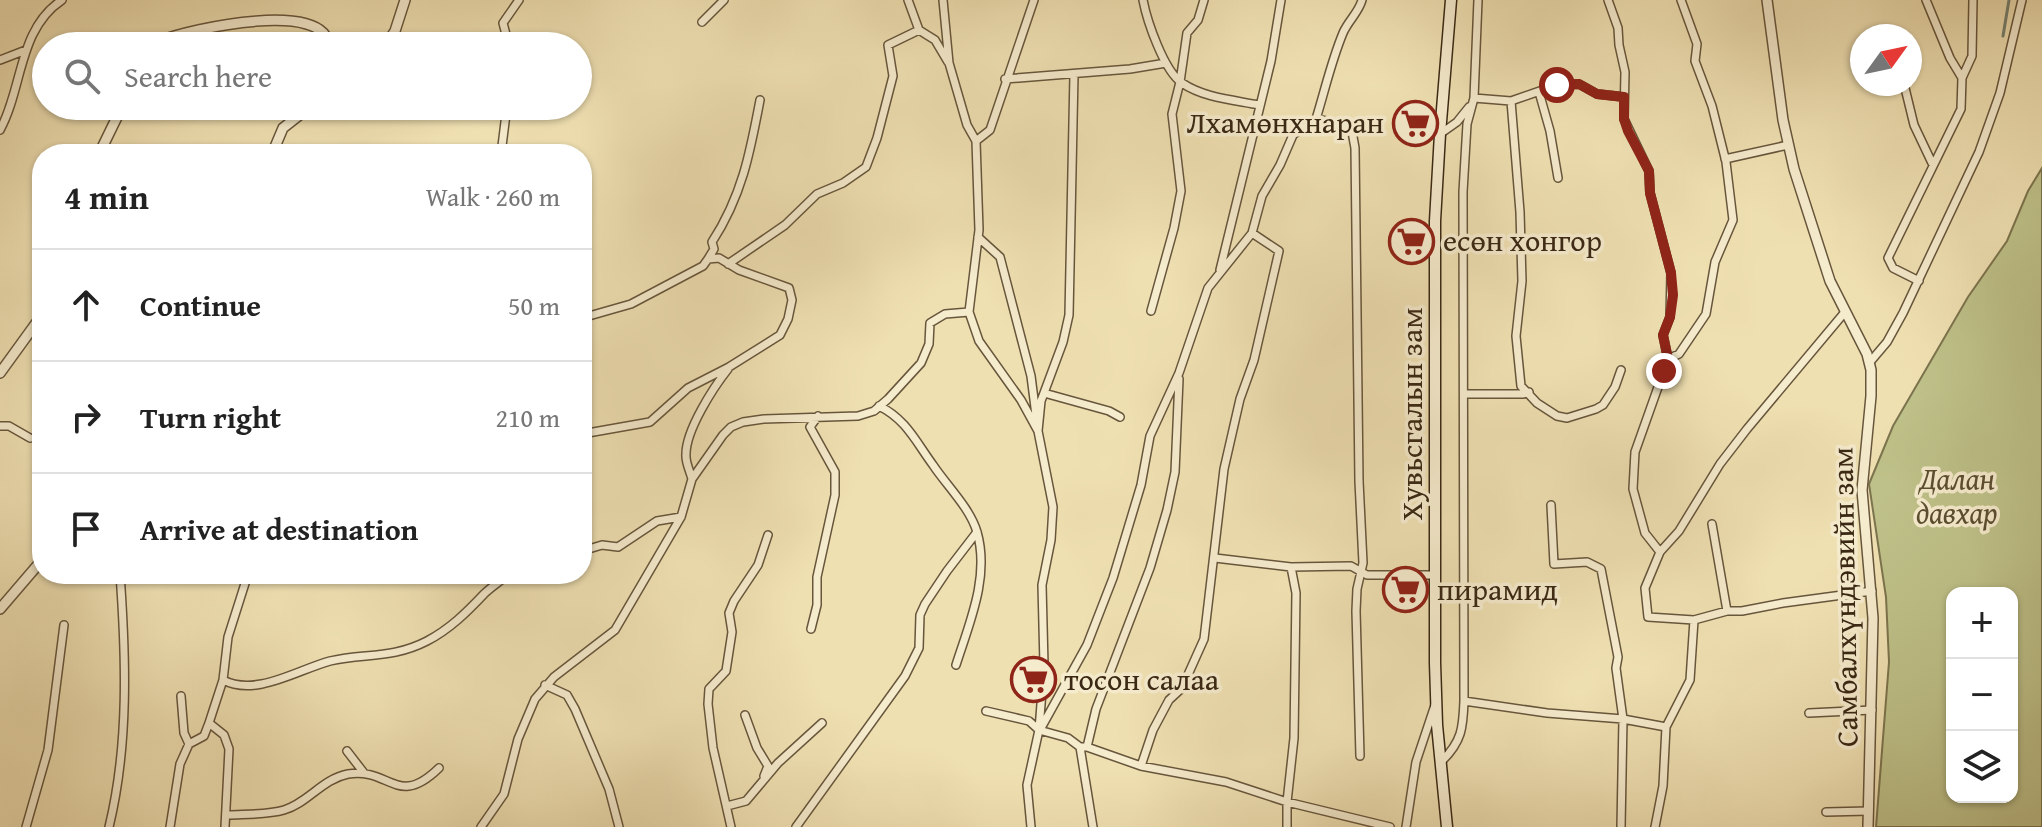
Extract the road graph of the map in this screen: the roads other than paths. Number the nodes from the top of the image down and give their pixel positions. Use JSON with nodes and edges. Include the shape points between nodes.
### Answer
{"nodes":[{"id":1,"x":62,"y":0,"type":"edge"},
{"id":2,"x":405,"y":0,"type":"edge"},
{"id":3,"x":519,"y":0,"type":"edge"},
{"id":4,"x":724,"y":0,"type":"edge"},
{"id":5,"x":908,"y":0,"type":"edge"},
{"id":6,"x":943,"y":0,"type":"edge"},
{"id":7,"x":1034,"y":0,"type":"edge"},
{"id":8,"x":1143,"y":0,"type":"edge"},
{"id":9,"x":1204,"y":0,"type":"edge"},
{"id":10,"x":1281,"y":0,"type":"edge"},
{"id":11,"x":1362,"y":0,"type":"edge"},
{"id":12,"x":1451,"y":0,"type":"edge"},
{"id":13,"x":1478,"y":0,"type":"edge"},
{"id":14,"x":1608,"y":0,"type":"edge"},
{"id":15,"x":1681,"y":0,"type":"edge"},
{"id":16,"x":1767,"y":0,"type":"edge"},
{"id":17,"x":1773,"y":0,"type":"edge"},
{"id":18,"x":1926,"y":0,"type":"edge"},
{"id":19,"x":1973,"y":0,"type":"edge"},
{"id":20,"x":2022,"y":0,"type":"edge"},
{"id":21,"x":262,"y":9,"type":"dead end"},
{"id":22,"x":1769,"y":11,"type":"junction"},
{"id":23,"x":312,"y":13,"type":"dead end"},
{"id":24,"x":702,"y":22,"type":"dead end"},
{"id":25,"x":919,"y":30,"type":"junction"},
{"id":26,"x":35,"y":32,"type":"edge"},
{"id":27,"x":182,"y":32,"type":"edge"},
{"id":28,"x":326,"y":32,"type":"edge"},
{"id":29,"x":394,"y":32,"type":"edge"},
{"id":30,"x":505,"y":32,"type":"edge"},
{"id":31,"x":32,"y":38,"type":"edge"},
{"id":32,"x":26,"y":50,"type":"junction"},
{"id":33,"x":0,"y":60,"type":"edge"},
{"id":34,"x":949,"y":63,"type":"junction"},
{"id":35,"x":1166,"y":63,"type":"junction"},
{"id":36,"x":1074,"y":74,"type":"junction"},
{"id":37,"x":1962,"y":78,"type":"junction"},
{"id":38,"x":1005,"y":79,"type":"junction"},
{"id":39,"x":1180,"y":82,"type":"junction"},
{"id":40,"x":1539,"y":92,"type":"junction"},
{"id":41,"x":1907,"y":96,"type":"edge"},
{"id":42,"x":1624,"y":97,"type":"junction"},
{"id":43,"x":1474,"y":98,"type":"junction"},
{"id":44,"x":760,"y":100,"type":"dead end"},
{"id":45,"x":1511,"y":101,"type":"junction"},
{"id":46,"x":1259,"y":105,"type":"junction"},
{"id":47,"x":1316,"y":119,"type":"junction"},
{"id":48,"x":116,"y":120,"type":"edge"},
{"id":49,"x":293,"y":120,"type":"edge"},
{"id":50,"x":505,"y":120,"type":"edge"},
{"id":51,"x":0,"y":130,"type":"edge"},
{"id":52,"x":1440,"y":134,"type":"junction"},
{"id":53,"x":976,"y":141,"type":"junction"},
{"id":54,"x":104,"y":144,"type":"edge"},
{"id":55,"x":276,"y":144,"type":"edge"},
{"id":56,"x":502,"y":144,"type":"edge"},
{"id":57,"x":1788,"y":145,"type":"junction"},
{"id":58,"x":1725,"y":159,"type":"junction"},
{"id":59,"x":1932,"y":163,"type":"junction"},
{"id":60,"x":1558,"y":178,"type":"dead end"},
{"id":61,"x":1252,"y":233,"type":"junction"},
{"id":62,"x":978,"y":237,"type":"junction"},
{"id":63,"x":708,"y":259,"type":"junction"},
{"id":64,"x":728,"y":264,"type":"junction"},
{"id":65,"x":1219,"y":272,"type":"junction"},
{"id":66,"x":1919,"y":281,"type":"junction"},
{"id":67,"x":1151,"y":311,"type":"dead end"},
{"id":68,"x":969,"y":312,"type":"junction"},
{"id":69,"x":1845,"y":312,"type":"junction"},
{"id":70,"x":592,"y":315,"type":"edge"},
{"id":71,"x":32,"y":329,"type":"edge"},
{"id":72,"x":1668,"y":359,"type":"junction"},
{"id":73,"x":1870,"y":362,"type":"junction"},
{"id":74,"x":729,"y":367,"type":"junction"},
{"id":75,"x":1621,"y":370,"type":"dead end"},
{"id":76,"x":0,"y":373,"type":"edge"},
{"id":77,"x":1179,"y":373,"type":"junction"},
{"id":78,"x":1529,"y":392,"type":"junction"},
{"id":79,"x":1044,"y":393,"type":"junction"},
{"id":80,"x":1464,"y":394,"type":"junction"},
{"id":81,"x":879,"y":406,"type":"junction"},
{"id":82,"x":818,"y":416,"type":"junction"},
{"id":83,"x":1120,"y":417,"type":"dead end"},
{"id":84,"x":0,"y":426,"type":"edge"},
{"id":85,"x":1038,"y":431,"type":"junction"},
{"id":86,"x":592,"y":432,"type":"edge"},
{"id":87,"x":30,"y":438,"type":"dead end"},
{"id":88,"x":692,"y":479,"type":"junction"},
{"id":89,"x":1551,"y":505,"type":"dead end"},
{"id":90,"x":681,"y":517,"type":"junction"},
{"id":91,"x":1712,"y":524,"type":"dead end"},
{"id":92,"x":977,"y":532,"type":"junction"},
{"id":93,"x":768,"y":535,"type":"dead end"},
{"id":94,"x":592,"y":548,"type":"edge"},
{"id":95,"x":1660,"y":552,"type":"junction"},
{"id":96,"x":1215,"y":558,"type":"junction"},
{"id":97,"x":1291,"y":567,"type":"junction"},
{"id":98,"x":1361,"y":571,"type":"junction"},
{"id":99,"x":32,"y":572,"type":"edge"},
{"id":100,"x":1436,"y":575,"type":"junction"},
{"id":101,"x":121,"y":584,"type":"edge"},
{"id":102,"x":245,"y":584,"type":"edge"},
{"id":103,"x":498,"y":584,"type":"edge"},
{"id":104,"x":1872,"y":591,"type":"junction"},
{"id":105,"x":0,"y":609,"type":"edge"},
{"id":106,"x":1727,"y":611,"type":"junction"},
{"id":107,"x":1694,"y":620,"type":"junction"},
{"id":108,"x":64,"y":625,"type":"dead end"},
{"id":109,"x":811,"y":629,"type":"dead end"},
{"id":110,"x":956,"y":665,"type":"dead end"},
{"id":111,"x":223,"y":680,"type":"junction"},
{"id":112,"x":545,"y":685,"type":"junction"},
{"id":113,"x":181,"y":696,"type":"dead end"},
{"id":114,"x":1464,"y":701,"type":"junction"},
{"id":115,"x":1436,"y":703,"type":"junction"},
{"id":116,"x":1872,"y":710,"type":"junction"},
{"id":117,"x":986,"y":711,"type":"dead end"},
{"id":118,"x":1809,"y":713,"type":"dead end"},
{"id":119,"x":745,"y":715,"type":"dead end"},
{"id":120,"x":1623,"y":719,"type":"junction"},
{"id":121,"x":209,"y":723,"type":"junction"},
{"id":122,"x":822,"y":723,"type":"dead end"},
{"id":123,"x":1666,"y":727,"type":"junction"},
{"id":124,"x":1039,"y":730,"type":"junction"},
{"id":125,"x":189,"y":744,"type":"junction"},
{"id":126,"x":1084,"y":747,"type":"junction"},
{"id":127,"x":347,"y":751,"type":"dead end"},
{"id":128,"x":1360,"y":756,"type":"dead end"},
{"id":129,"x":1442,"y":761,"type":"junction"},
{"id":130,"x":1141,"y":766,"type":"junction"},
{"id":131,"x":439,"y":768,"type":"dead end"},
{"id":132,"x":364,"y":773,"type":"junction"},
{"id":133,"x":762,"y":781,"type":"junction"},
{"id":134,"x":1287,"y":802,"type":"junction"},
{"id":135,"x":727,"y":806,"type":"junction"},
{"id":136,"x":1869,"y":811,"type":"junction"},
{"id":137,"x":1826,"y":812,"type":"dead end"},
{"id":138,"x":228,"y":815,"type":"junction"},
{"id":139,"x":26,"y":827,"type":"edge"},
{"id":140,"x":109,"y":827,"type":"edge"},
{"id":141,"x":170,"y":827,"type":"edge"},
{"id":142,"x":225,"y":827,"type":"edge"},
{"id":143,"x":481,"y":827,"type":"edge"},
{"id":144,"x":619,"y":827,"type":"edge"},
{"id":145,"x":731,"y":827,"type":"edge"},
{"id":146,"x":796,"y":827,"type":"edge"},
{"id":147,"x":1031,"y":827,"type":"edge"},
{"id":148,"x":1093,"y":827,"type":"edge"},
{"id":149,"x":1287,"y":827,"type":"edge"},
{"id":150,"x":1390,"y":827,"type":"edge"},
{"id":151,"x":1406,"y":827,"type":"edge"},
{"id":152,"x":1447,"y":827,"type":"edge"},
{"id":153,"x":1621,"y":827,"type":"edge"},
{"id":154,"x":1655,"y":827,"type":"edge"},
{"id":155,"x":1868,"y":827,"type":"edge"}],
"edges":[{"from":1,"to":26,"type":"street"},
{"from":2,"to":29,"type":"street"},
{"from":3,"to":30,"type":"street","via":[[503,23]]},
{"from":4,"to":24,"type":"street"},
{"from":5,"to":25,"type":"street"},
{"from":6,"to":34,"type":"street"},
{"from":7,"to":38,"type":"street"},
{"from":8,"to":35,"type":"street"},
{"from":9,"to":39,"type":"street","via":[[1187,33]]},
{"from":10,"to":46,"type":"street"},
{"from":11,"to":47,"type":"street","via":[[1325,79]]},
{"from":12,"to":52,"type":"main road","name":"Хувьсгалын зам"},
{"from":13,"to":43,"type":"street"},
{"from":14,"to":42,"type":"street","via":[[1618,28]]},
{"from":15,"to":58,"type":"street"},
{"from":16,"to":22,"type":"street","name":"Самбалхүндэвийн зам"},
{"from":17,"to":22,"type":"street"},
{"from":18,"to":37,"type":"street"},
{"from":19,"to":37,"type":"street","via":[[1972,56]]},
{"from":20,"to":66,"type":"street","via":[[1985,138]]},
{"from":21,"to":27,"type":"street"},
{"from":22,"to":57,"type":"street","name":"Самбалхүндэвийн зам"},
{"from":23,"to":28,"type":"street"},
{"from":25,"to":34,"type":"street","via":[[935,40]]},
{"from":25,"to":64,"type":"street","via":[[888,45],[893,76],[866,167],[817,194],[785,225]]},
{"from":31,"to":32,"type":"street"},
{"from":32,"to":33,"type":"street"},
{"from":32,"to":51,"type":"street"},
{"from":34,"to":53,"type":"street"},
{"from":35,"to":36,"type":"street"},
{"from":35,"to":39,"type":"street"},
{"from":36,"to":38,"type":"street"},
{"from":36,"to":79,"type":"street","via":[[1069,315]]},
{"from":37,"to":59,"type":"street","via":[[1961,109]]},
{"from":38,"to":53,"type":"street","via":[[990,130]]},
{"from":39,"to":46,"type":"street","via":[[1205,94]]},
{"from":39,"to":67,"type":"street","via":[[1172,114],[1181,191]]},
{"from":40,"to":42,"type":"street","via":[[1579,84],[1597,94]]},
{"from":40,"to":45,"type":"street"},
{"from":40,"to":60,"type":"street"},
{"from":41,"to":59,"type":"street"},
{"from":42,"to":72,"type":"street","via":[[1624,119],[1649,171],[1671,273],[1673,295],[1663,335]]},
{"from":43,"to":45,"type":"street"},
{"from":43,"to":52,"type":"street","via":[[1462,118]]},
{"from":43,"to":80,"type":"street","via":[[1464,151]]},
{"from":44,"to":63,"type":"street","via":[[738,196]]},
{"from":45,"to":78,"type":"street","via":[[1522,281],[1516,336],[1521,386]]},
{"from":46,"to":65,"type":"street"},
{"from":47,"to":61,"type":"street","via":[[1293,135],[1262,196]]},
{"from":47,"to":98,"type":"street","via":[[1351,126],[1355,148]]},
{"from":48,"to":54,"type":"street"},
{"from":49,"to":55,"type":"street"},
{"from":50,"to":56,"type":"street"},
{"from":52,"to":100,"type":"main road","name":"Хувьсгалын зам","via":[[1435,221]]},
{"from":53,"to":62,"type":"street"},
{"from":57,"to":58,"type":"street"},
{"from":57,"to":69,"type":"street","name":"Самбалхүндэвийн зам","via":[[1830,281]]},
{"from":58,"to":72,"type":"street","via":[[1733,220],[1715,262],[1706,314],[1679,354]]},
{"from":59,"to":66,"type":"street","via":[[1888,258],[1893,268]]},
{"from":61,"to":65,"type":"street"},
{"from":61,"to":96,"type":"street","via":[[1279,251],[1224,469]]},
{"from":62,"to":68,"type":"street"},
{"from":62,"to":85,"type":"street","via":[[1000,257],[1031,376]]},
{"from":63,"to":64,"type":"street"},
{"from":63,"to":70,"type":"street","via":[[631,304]]},
{"from":64,"to":74,"type":"street","via":[[789,288],[792,300],[780,335]]},
{"from":65,"to":77,"type":"street","via":[[1208,288]]},
{"from":66,"to":73,"type":"street","via":[[1887,342]]},
{"from":68,"to":81,"type":"street","via":[[945,314],[930,323],[921,363]]},
{"from":68,"to":85,"type":"street","via":[[979,341]]},
{"from":69,"to":73,"type":"street","name":"Самбалхүндэвийн зам"},
{"from":69,"to":95,"type":"street","via":[[1720,464]]},
{"from":71,"to":76,"type":"street"},
{"from":72,"to":95,"type":"street","via":[[1635,452],[1633,489],[1645,533]]},
{"from":73,"to":104,"type":"street","name":"Самбалхүндэвийн зам","via":[[1862,490]]},
{"from":74,"to":86,"type":"street","via":[[688,388],[650,422]]},
{"from":74,"to":88,"type":"street","via":[[701,409],[688,441],[685,457]]},
{"from":75,"to":78,"type":"street","via":[[1603,405],[1567,418],[1547,410]]},
{"from":77,"to":124,"type":"street","via":[[1150,436],[1141,485],[1087,645]]},
{"from":77,"to":126,"type":"street","via":[[1175,472],[1167,510]]},
{"from":78,"to":80,"type":"street"},
{"from":79,"to":83,"type":"street"},
{"from":79,"to":85,"type":"street"},
{"from":80,"to":114,"type":"street"},
{"from":81,"to":82,"type":"street","via":[[858,416]]},
{"from":81,"to":92,"type":"street","via":[[910,428]]},
{"from":82,"to":88,"type":"street","via":[[731,427]]},
{"from":82,"to":109,"type":"street","via":[[810,427],[835,472],[835,495]]},
{"from":84,"to":87,"type":"street"},
{"from":85,"to":124,"type":"street","via":[[1053,507],[1042,585]]},
{"from":88,"to":90,"type":"street"},
{"from":89,"to":120,"type":"street","via":[[1554,564],[1587,562],[1601,569],[1618,657]]},
{"from":90,"to":94,"type":"street","via":[[657,521],[618,547]]},
{"from":90,"to":112,"type":"street","via":[[615,630]]},
{"from":91,"to":106,"type":"street"},
{"from":92,"to":110,"type":"street","via":[[980,582]]},
{"from":92,"to":146,"type":"street","via":[[925,604],[919,648],[905,676]]},
{"from":93,"to":135,"type":"street","via":[[758,565],[729,613],[726,671],[709,689],[713,748]]},
{"from":95,"to":107,"type":"street","via":[[1645,588],[1648,617]]},
{"from":96,"to":97,"type":"street"},
{"from":96,"to":130,"type":"street","via":[[1204,639],[1182,688],[1153,730]]},
{"from":97,"to":98,"type":"street","via":[[1351,566]]},
{"from":97,"to":134,"type":"street","via":[[1296,593],[1294,738]]},
{"from":98,"to":100,"type":"street"},
{"from":98,"to":128,"type":"street","via":[[1356,611]]},
{"from":99,"to":105,"type":"street"},
{"from":100,"to":115,"type":"main road","name":"Хувьсгалын зам"},
{"from":101,"to":140,"type":"street","via":[[122,760]]},
{"from":102,"to":111,"type":"street","via":[[228,637]]},
{"from":103,"to":111,"type":"street","via":[[466,615],[411,648],[331,661],[261,683],[234,685]]},
{"from":104,"to":106,"type":"street"},
{"from":104,"to":116,"type":"street","name":"Самбалхүндэвийн зам"},
{"from":106,"to":107,"type":"street"},
{"from":107,"to":123,"type":"street","via":[[1690,680]]},
{"from":108,"to":139,"type":"street","via":[[48,750]]},
{"from":111,"to":121,"type":"street"},
{"from":112,"to":143,"type":"street","via":[[525,717],[504,794]]},
{"from":112,"to":144,"type":"street","via":[[567,695],[575,709]]},
{"from":113,"to":125,"type":"street"},
{"from":114,"to":120,"type":"street"},
{"from":114,"to":129,"type":"street","via":[[1460,737]]},
{"from":115,"to":129,"type":"main road","name":"Хувьсгалын зам"},
{"from":115,"to":151,"type":"street","via":[[1416,762]]},
{"from":116,"to":118,"type":"street"},
{"from":116,"to":136,"type":"street","name":"Самбалхүндэвийн зам"},
{"from":117,"to":124,"type":"street","via":[[1029,721]]},
{"from":119,"to":133,"type":"street","via":[[768,766]]},
{"from":120,"to":123,"type":"street"},
{"from":120,"to":153,"type":"street"},
{"from":121,"to":125,"type":"street","via":[[204,736]]},
{"from":121,"to":138,"type":"street","via":[[224,735],[229,749]]},
{"from":122,"to":133,"type":"street"},
{"from":123,"to":154,"type":"street"},
{"from":124,"to":126,"type":"street"},
{"from":124,"to":147,"type":"street","via":[[1027,785]]},
{"from":125,"to":141,"type":"street","via":[[180,764]]},
{"from":126,"to":130,"type":"street"},
{"from":126,"to":148,"type":"street"},
{"from":127,"to":132,"type":"street"},
{"from":129,"to":152,"type":"main road","name":"Хувьсгалын зам"},
{"from":130,"to":134,"type":"street","via":[[1226,782]]},
{"from":131,"to":132,"type":"street","via":[[411,787]]},
{"from":132,"to":138,"type":"street","via":[[330,779],[284,810]]},
{"from":133,"to":135,"type":"street","via":[[746,801]]},
{"from":134,"to":149,"type":"street"},
{"from":134,"to":150,"type":"street"},
{"from":135,"to":145,"type":"street"},
{"from":136,"to":137,"type":"street"},
{"from":136,"to":155,"type":"street","name":"Самбалхүндэвийн зам"},
{"from":138,"to":142,"type":"street"}]}
